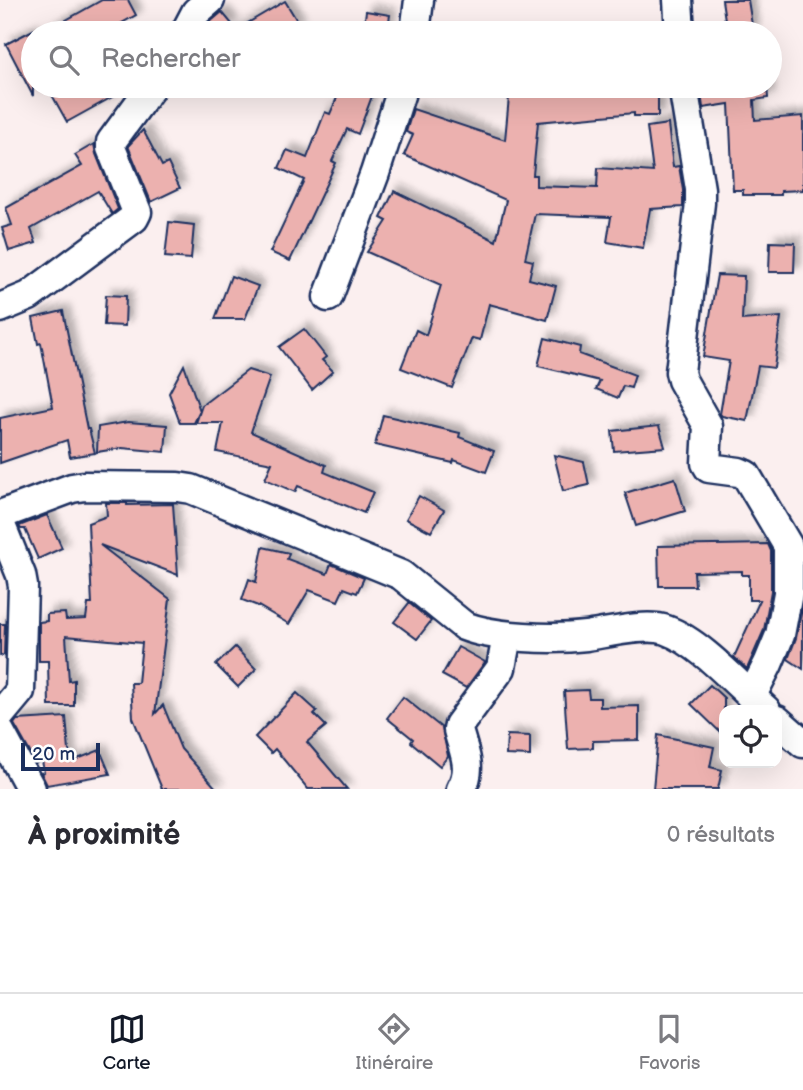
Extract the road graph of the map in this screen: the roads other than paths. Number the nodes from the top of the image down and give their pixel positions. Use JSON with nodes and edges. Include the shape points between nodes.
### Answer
{"nodes":[{"id":1,"x":210,"y":0,"type":"edge"},
{"id":2,"x":419,"y":0,"type":"edge"},
{"id":3,"x":678,"y":0,"type":"edge"},
{"id":4,"x":191,"y":21,"type":"edge"},
{"id":5,"x":416,"y":21,"type":"edge"},
{"id":6,"x":679,"y":21,"type":"edge"},
{"id":7,"x":143,"y":98,"type":"edge"},
{"id":8,"x":399,"y":98,"type":"edge"},
{"id":9,"x":685,"y":98,"type":"edge"},
{"id":10,"x":328,"y":297,"type":"dead end"},
{"id":11,"x":0,"y":308,"type":"edge"},
{"id":12,"x":0,"y":514,"type":"edge"},
{"id":13,"x":0,"y":523,"type":"edge"},
{"id":14,"x":507,"y":636,"type":"junction"},
{"id":15,"x":758,"y":704,"type":"edge"},
{"id":16,"x":0,"y":715,"type":"edge"},
{"id":17,"x":782,"y":724,"type":"edge"},
{"id":18,"x":0,"y":732,"type":"edge"},
{"id":19,"x":803,"y":743,"type":"edge"},
{"id":20,"x":31,"y":789,"type":"edge"},
{"id":21,"x":461,"y":789,"type":"edge"}],
"edges":[{"from":1,"to":4,"type":"street"},
{"from":2,"to":5,"type":"street"},
{"from":3,"to":6,"type":"street"},
{"from":7,"to":11,"type":"street","via":[[111,142],[137,212],[134,218],[29,296]]},
{"from":8,"to":10,"type":"street"},
{"from":9,"to":15,"type":"street","via":[[700,203],[680,372],[708,426],[709,468],[746,475],[788,546],[788,593]]},
{"from":12,"to":14,"type":"street","via":[[84,486],[191,489],[401,575],[464,626]]},
{"from":13,"to":16,"type":"street","via":[[23,586],[20,691]]},
{"from":14,"to":15,"type":"street","via":[[582,636],[662,628],[688,640]]},
{"from":14,"to":21,"type":"street","via":[[501,668],[459,725],[468,769]]},
{"from":17,"to":19,"type":"street"},
{"from":18,"to":20,"type":"street"}]}
